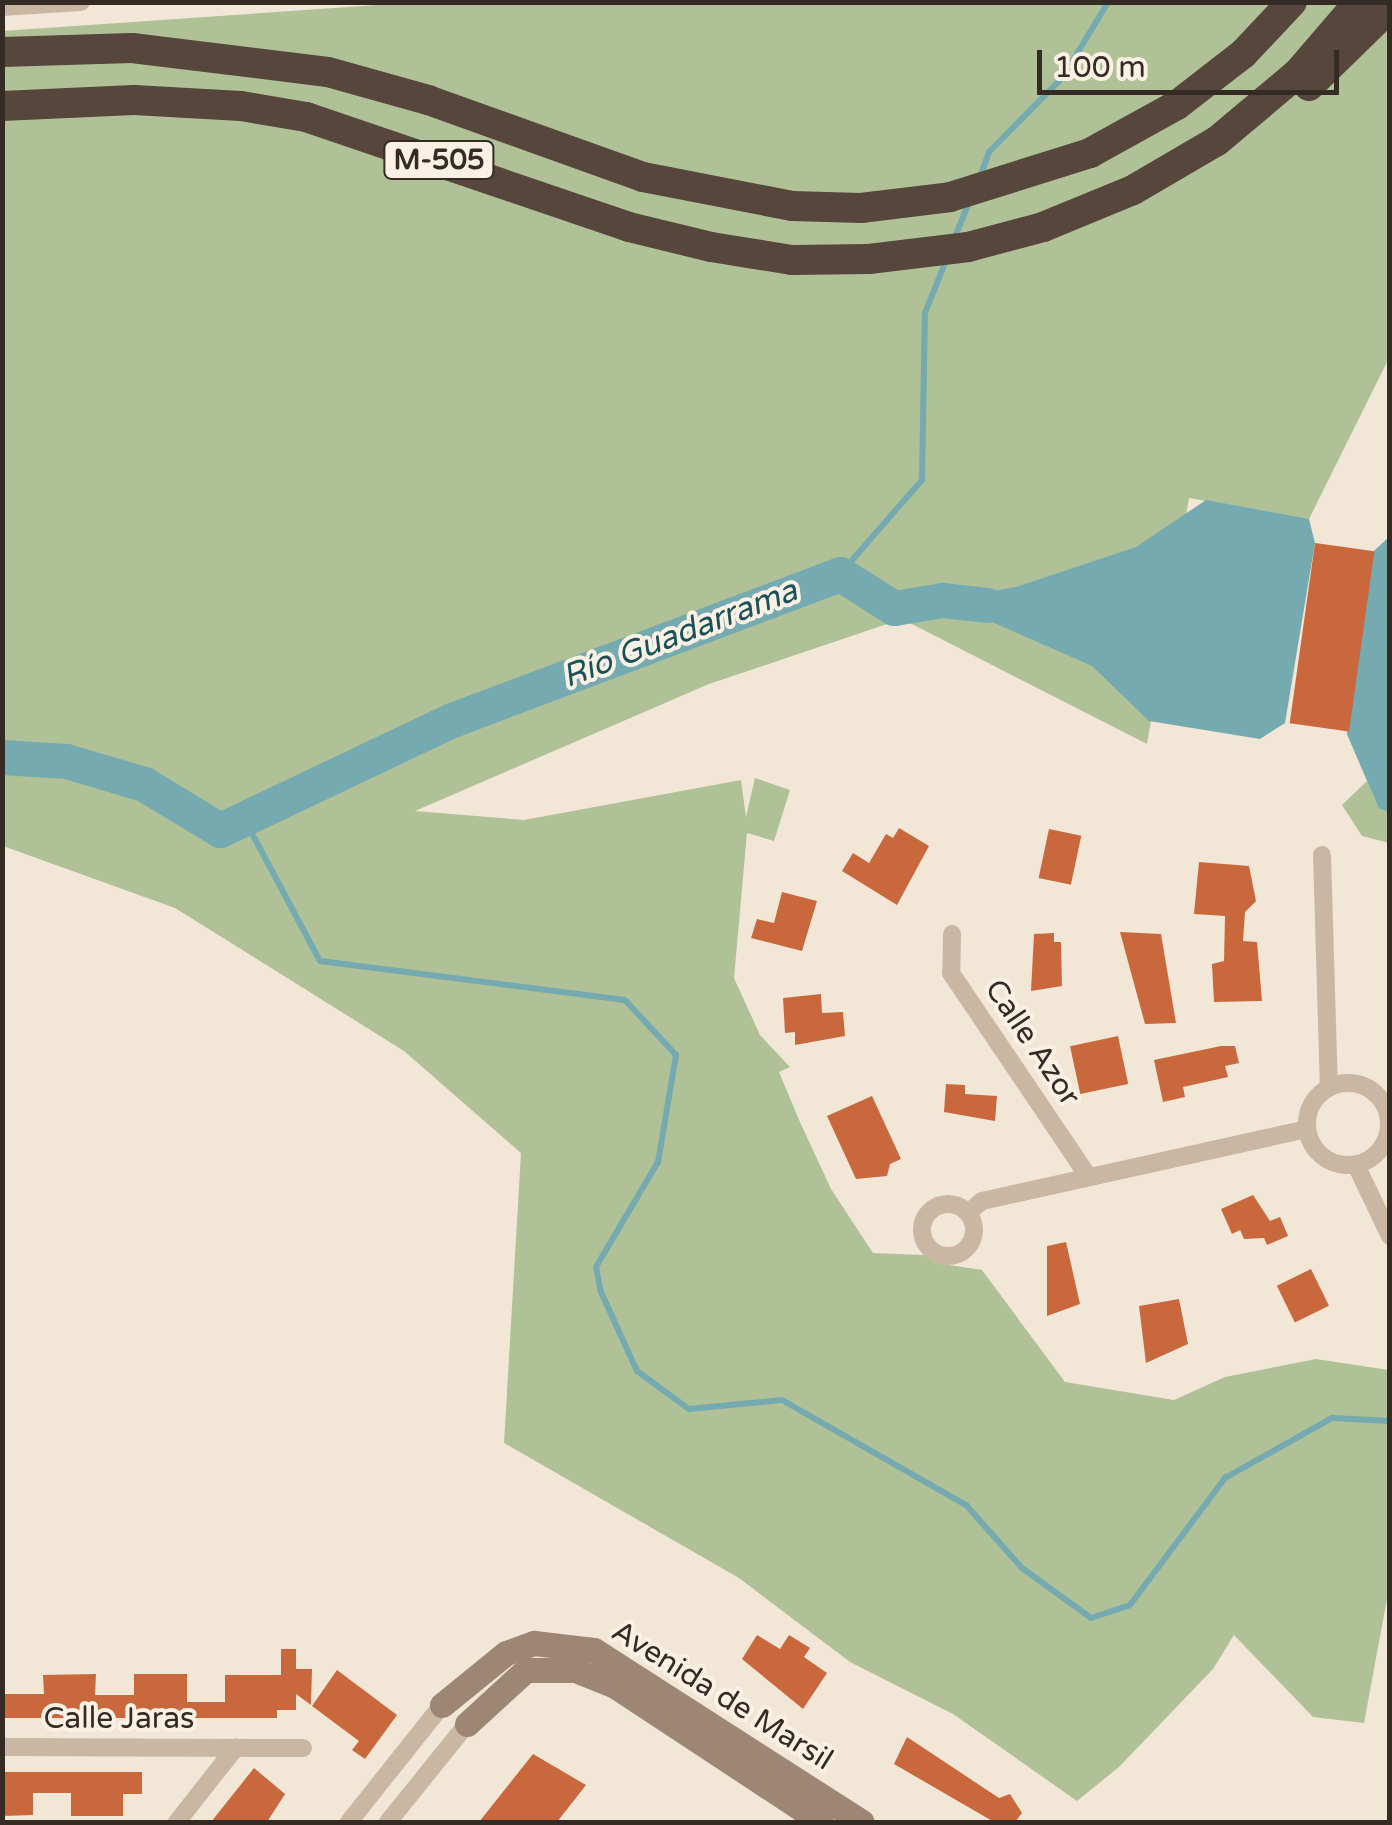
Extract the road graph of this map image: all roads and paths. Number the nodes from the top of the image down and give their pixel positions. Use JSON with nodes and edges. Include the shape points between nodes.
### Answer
{"nodes":[{"id":1,"x":82,"y":2,"type":"edge"},
{"id":2,"x":1292,"y":2,"type":"edge"},
{"id":3,"x":1360,"y":2,"type":"edge"},
{"id":4,"x":2,"y":7,"type":"edge"},
{"id":5,"x":1390,"y":7,"type":"edge"},
{"id":6,"x":2,"y":52,"type":"edge"},
{"id":7,"x":2,"y":106,"type":"edge"},
{"id":8,"x":1133,"y":190,"type":"junction"},
{"id":9,"x":1322,"y":854,"type":"dead end"},
{"id":10,"x":952,"y":934,"type":"dead end"},
{"id":11,"x":1328,"y":1088,"type":"junction"},
{"id":12,"x":1388,"y":1110,"type":"edge"},
{"id":13,"x":1307,"y":1129,"type":"junction"},
{"id":14,"x":1356,"y":1165,"type":"junction"},
{"id":15,"x":1088,"y":1176,"type":"junction"},
{"id":16,"x":968,"y":1214,"type":"dead end"},
{"id":17,"x":1390,"y":1236,"type":"edge"},
{"id":18,"x":442,"y":1705,"type":"joint"},
{"id":19,"x":467,"y":1724,"type":"joint"},
{"id":20,"x":2,"y":1746,"type":"edge"},
{"id":21,"x":236,"y":1747,"type":"junction"},
{"id":22,"x":304,"y":1748,"type":"dead end"},
{"id":23,"x":177,"y":1822,"type":"edge"},
{"id":24,"x":349,"y":1822,"type":"edge"},
{"id":25,"x":388,"y":1822,"type":"edge"},
{"id":26,"x":820,"y":1822,"type":"edge"},
{"id":27,"x":862,"y":1822,"type":"edge"}],
"edges":[{"from":1,"to":4,"type":"street"},
{"from":2,"to":6,"type":"highway","number":"M-505","via":[[1243,54],[1177,105],[1090,153],[950,197],[862,208],[792,206],[642,177],[428,100],[328,72],[132,48]]},
{"from":3,"to":8,"type":"highway","number":"M-505","via":[[1298,73],[1217,142]]},
{"from":5,"to":8,"type":"highway","number":"M-505","via":[[1266,125],[1194,172]]},
{"from":7,"to":8,"type":"highway","number":"M-505","via":[[134,100],[306,117],[629,227],[792,260],[968,247],[1043,227]]},
{"from":9,"to":11,"type":"street"},
{"from":10,"to":15,"type":"street","name":"Calle Azor","via":[[951,973]]},
{"from":11,"to":12,"type":"street","via":[[1362,1086]]},
{"from":11,"to":13,"type":"street","via":[[1308,1113]]},
{"from":12,"to":14,"type":"street","via":[[1384,1144]]},
{"from":13,"to":14,"type":"street","via":[[1324,1158]]},
{"from":13,"to":15,"type":"street"},
{"from":14,"to":17,"type":"street"},
{"from":15,"to":16,"type":"street","via":[[982,1200]]},
{"from":18,"to":24,"type":"street"},
{"from":18,"to":27,"type":"street","name":"Avenida de Marsil","via":[[506,1653],[534,1644],[594,1650]]},
{"from":19,"to":25,"type":"street"},
{"from":19,"to":26,"type":"street","name":"Avenida de Marsil","via":[[526,1670],[575,1670],[615,1686]]},
{"from":20,"to":21,"type":"street","name":"Calle Jaras"},
{"from":21,"to":22,"type":"street","name":"Calle Jaras"},
{"from":21,"to":23,"type":"street","name":"Calle Jaras"}]}
